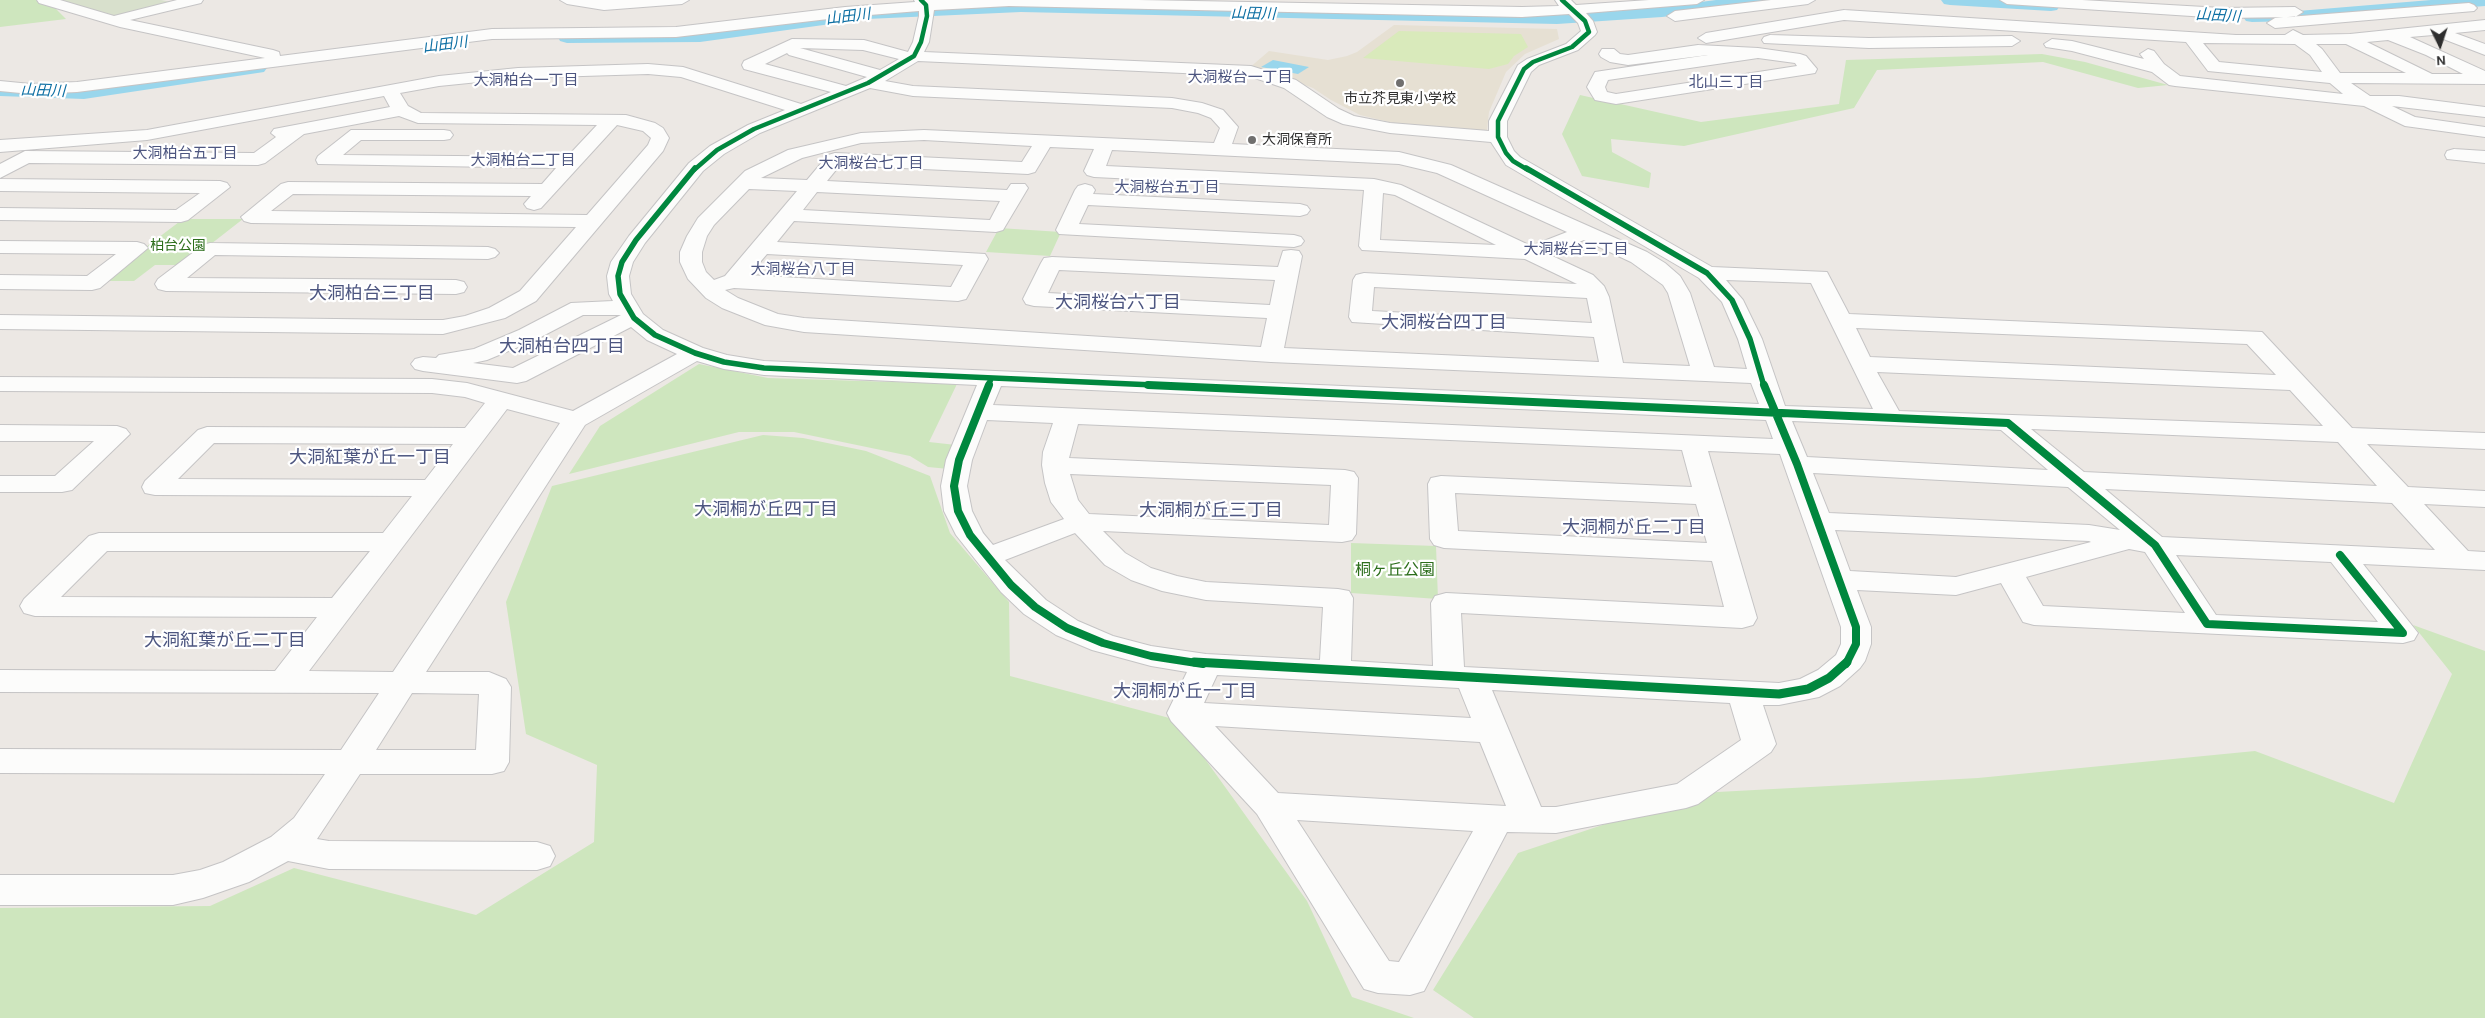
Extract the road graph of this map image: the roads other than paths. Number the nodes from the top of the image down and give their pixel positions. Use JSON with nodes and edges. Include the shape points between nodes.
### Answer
{"nodes":[{"id":1,"x":44,"y":0,"type":"edge"},
{"id":2,"x":196,"y":0,"type":"edge"},
{"id":3,"x":568,"y":0,"type":"edge"},
{"id":4,"x":682,"y":0,"type":"edge"},
{"id":5,"x":1132,"y":0,"type":"edge"},
{"id":6,"x":1348,"y":0,"type":"edge"},
{"id":7,"x":1562,"y":0,"type":"edge"},
{"id":8,"x":1697,"y":0,"type":"edge"},
{"id":9,"x":1808,"y":0,"type":"edge"},
{"id":10,"x":1829,"y":0,"type":"edge"},
{"id":11,"x":2007,"y":0,"type":"edge"},
{"id":12,"x":2215,"y":0,"type":"edge"},
{"id":13,"x":2422,"y":0,"type":"edge"},
{"id":14,"x":1070,"y":2,"type":"edge"},
{"id":15,"x":1114,"y":5,"type":"junction"},
{"id":16,"x":2485,"y":7,"type":"edge"},
{"id":17,"x":694,"y":8,"type":"edge"},
{"id":18,"x":925,"y":8,"type":"edge"},
{"id":19,"x":1994,"y":8,"type":"dead end"},
{"id":20,"x":1366,"y":10,"type":"junction"},
{"id":21,"x":2445,"y":10,"type":"junction"},
{"id":22,"x":1844,"y":15,"type":"junction"},
{"id":23,"x":2246,"y":15,"type":"junction"},
{"id":24,"x":2121,"y":16,"type":"junction"},
{"id":25,"x":1581,"y":18,"type":"junction"},
{"id":26,"x":108,"y":19,"type":"junction"},
{"id":27,"x":1953,"y":22,"type":"junction"},
{"id":28,"x":2269,"y":22,"type":"junction"},
{"id":29,"x":2483,"y":25,"type":"edge"},
{"id":30,"x":713,"y":29,"type":"junction"},
{"id":31,"x":2433,"y":30,"type":"junction"},
{"id":32,"x":2132,"y":33,"type":"junction"},
{"id":33,"x":2392,"y":36,"type":"junction"},
{"id":34,"x":1706,"y":38,"type":"junction"},
{"id":35,"x":2191,"y":38,"type":"junction"},
{"id":36,"x":2350,"y":39,"type":"junction"},
{"id":37,"x":2303,"y":41,"type":"junction"},
{"id":38,"x":1869,"y":43,"type":"junction"},
{"id":39,"x":1965,"y":43,"type":"junction"},
{"id":40,"x":1572,"y":47,"type":"junction"},
{"id":41,"x":783,"y":49,"type":"junction"},
{"id":42,"x":2485,"y":50,"type":"edge"},
{"id":43,"x":1608,"y":52,"type":"junction"},
{"id":44,"x":1758,"y":52,"type":"junction"},
{"id":45,"x":913,"y":56,"type":"junction"},
{"id":46,"x":293,"y":59,"type":"junction"},
{"id":47,"x":2158,"y":68,"type":"junction"},
{"id":48,"x":463,"y":78,"type":"junction"},
{"id":49,"x":2335,"y":78,"type":"junction"},
{"id":50,"x":876,"y":79,"type":"junction"},
{"id":51,"x":2430,"y":79,"type":"junction"},
{"id":52,"x":2485,"y":79,"type":"edge"},
{"id":53,"x":0,"y":86,"type":"edge"},
{"id":54,"x":53,"y":90,"type":"junction"},
{"id":55,"x":389,"y":90,"type":"junction"},
{"id":56,"x":847,"y":91,"type":"junction"},
{"id":57,"x":314,"y":92,"type":"dead end"},
{"id":58,"x":15,"y":100,"type":"dead end"},
{"id":59,"x":2365,"y":100,"type":"junction"},
{"id":60,"x":2485,"y":101,"type":"edge"},
{"id":61,"x":2459,"y":109,"type":"junction"},
{"id":62,"x":401,"y":110,"type":"junction"},
{"id":63,"x":802,"y":110,"type":"junction"},
{"id":64,"x":2485,"y":112,"type":"edge"},
{"id":65,"x":612,"y":120,"type":"junction"},
{"id":66,"x":225,"y":121,"type":"junction"},
{"id":67,"x":298,"y":130,"type":"junction"},
{"id":68,"x":2485,"y":132,"type":"edge"},
{"id":69,"x":597,"y":136,"type":"junction"},
{"id":70,"x":1498,"y":137,"type":"junction"},
{"id":71,"x":1044,"y":140,"type":"junction"},
{"id":72,"x":1106,"y":143,"type":"junction"},
{"id":73,"x":0,"y":146,"type":"edge"},
{"id":74,"x":1222,"y":148,"type":"junction"},
{"id":75,"x":1311,"y":153,"type":"junction"},
{"id":76,"x":2454,"y":155,"type":"dead end"},
{"id":77,"x":2485,"y":157,"type":"edge"},
{"id":78,"x":573,"y":163,"type":"junction"},
{"id":79,"x":0,"y":172,"type":"edge"},
{"id":80,"x":1306,"y":182,"type":"junction"},
{"id":81,"x":743,"y":183,"type":"junction"},
{"id":82,"x":1374,"y":184,"type":"junction"},
{"id":83,"x":0,"y":185,"type":"edge"},
{"id":84,"x":812,"y":186,"type":"junction"},
{"id":85,"x":547,"y":190,"type":"junction"},
{"id":86,"x":1300,"y":210,"type":"junction"},
{"id":87,"x":0,"y":214,"type":"edge"},
{"id":88,"x":788,"y":215,"type":"junction"},
{"id":89,"x":519,"y":220,"type":"junction"},
{"id":90,"x":592,"y":221,"type":"junction"},
{"id":91,"x":1584,"y":233,"type":"junction"},
{"id":92,"x":1294,"y":242,"type":"junction"},
{"id":93,"x":0,"y":247,"type":"edge"},
{"id":94,"x":761,"y":247,"type":"junction"},
{"id":95,"x":488,"y":253,"type":"junction"},
{"id":96,"x":1532,"y":253,"type":"junction"},
{"id":97,"x":1707,"y":273,"type":"junction"},
{"id":98,"x":1287,"y":274,"type":"junction"},
{"id":99,"x":0,"y":282,"type":"edge"},
{"id":100,"x":733,"y":282,"type":"junction"},
{"id":101,"x":456,"y":287,"type":"junction"},
{"id":102,"x":708,"y":288,"type":"junction"},
{"id":103,"x":1596,"y":292,"type":"junction"},
{"id":104,"x":1279,"y":312,"type":"junction"},
{"id":105,"x":631,"y":313,"type":"junction"},
{"id":106,"x":1841,"y":321,"type":"junction"},
{"id":107,"x":0,"y":322,"type":"edge"},
{"id":108,"x":419,"y":327,"type":"junction"},
{"id":109,"x":1605,"y":331,"type":"junction"},
{"id":110,"x":694,"y":353,"type":"junction"},
{"id":111,"x":1271,"y":354,"type":"junction"},
{"id":112,"x":1861,"y":364,"type":"junction"},
{"id":113,"x":1612,"y":370,"type":"junction"},
{"id":114,"x":1704,"y":374,"type":"junction"},
{"id":115,"x":1761,"y":376,"type":"junction"},
{"id":116,"x":990,"y":379,"type":"junction"},
{"id":117,"x":0,"y":384,"type":"edge"},
{"id":118,"x":2297,"y":384,"type":"junction"},
{"id":119,"x":501,"y":399,"type":"junction"},
{"id":120,"x":977,"y":412,"type":"junction"},
{"id":121,"x":1774,"y":412,"type":"junction"},
{"id":122,"x":1068,"y":416,"type":"junction"},
{"id":123,"x":1890,"y":417,"type":"junction"},
{"id":124,"x":576,"y":420,"type":"junction"},
{"id":125,"x":2008,"y":423,"type":"junction"},
{"id":126,"x":0,"y":433,"type":"edge"},
{"id":127,"x":2344,"y":435,"type":"junction"},
{"id":128,"x":472,"y":436,"type":"junction"},
{"id":129,"x":2485,"y":441,"type":"edge"},
{"id":130,"x":1693,"y":443,"type":"junction"},
{"id":131,"x":1793,"y":456,"type":"junction"},
{"id":132,"x":1055,"y":465,"type":"junction"},
{"id":133,"x":2076,"y":480,"type":"junction"},
{"id":134,"x":0,"y":484,"type":"edge"},
{"id":135,"x":432,"y":488,"type":"junction"},
{"id":136,"x":2400,"y":495,"type":"junction"},
{"id":137,"x":1708,"y":496,"type":"junction"},
{"id":138,"x":2485,"y":499,"type":"edge"},
{"id":139,"x":1817,"y":521,"type":"junction"},
{"id":140,"x":1080,"y":522,"type":"junction"},
{"id":141,"x":391,"y":542,"type":"junction"},
{"id":142,"x":2142,"y":542,"type":"junction"},
{"id":143,"x":1724,"y":553,"type":"junction"},
{"id":144,"x":2340,"y":555,"type":"junction"},
{"id":145,"x":987,"y":557,"type":"junction"},
{"id":146,"x":2472,"y":561,"type":"edge"},
{"id":147,"x":2009,"y":573,"type":"junction"},
{"id":148,"x":1839,"y":580,"type":"junction"},
{"id":149,"x":340,"y":608,"type":"junction"},
{"id":150,"x":2207,"y":624,"type":"junction"},
{"id":151,"x":1206,"y":664,"type":"junction"},
{"id":152,"x":1335,"y":670,"type":"junction"},
{"id":153,"x":1460,"y":678,"type":"junction"},
{"id":154,"x":0,"y":681,"type":"edge"},
{"id":155,"x":284,"y":682,"type":"junction"},
{"id":156,"x":402,"y":683,"type":"junction"},
{"id":157,"x":1743,"y":693,"type":"junction"},
{"id":158,"x":1183,"y":713,"type":"junction"},
{"id":159,"x":1492,"y":731,"type":"junction"},
{"id":160,"x":0,"y":762,"type":"edge"},
{"id":161,"x":351,"y":763,"type":"junction"},
{"id":162,"x":1269,"y":805,"type":"junction"},
{"id":163,"x":1513,"y":820,"type":"junction"},
{"id":164,"x":284,"y":847,"type":"junction"},
{"id":165,"x":537,"y":856,"type":"dead end"},
{"id":166,"x":0,"y":890,"type":"edge"}],
"edges":[{"from":1,"to":26,"type":"street"},
{"from":2,"to":26,"type":"street"},
{"from":3,"to":4,"type":"street","via":[[612,5]]},
{"from":5,"to":15,"type":"street"},
{"from":6,"to":20,"type":"street","via":[[1364,6]]},
{"from":7,"to":25,"type":"street"},
{"from":8,"to":25,"type":"street"},
{"from":9,"to":25,"type":"street","via":[[1741,10]]},
{"from":10,"to":22,"type":"street"},
{"from":11,"to":23,"type":"street"},
{"from":12,"to":23,"type":"street"},
{"from":13,"to":23,"type":"street"},
{"from":14,"to":15,"type":"street"},
{"from":14,"to":18,"type":"street","via":[[1009,2]]},
{"from":15,"to":20,"type":"street"},
{"from":16,"to":21,"type":"street"},
{"from":17,"to":30,"type":"street","via":[[716,19]]},
{"from":18,"to":30,"type":"street","via":[[845,12]]},
{"from":18,"to":45,"type":"street","via":[[922,42]]},
{"from":19,"to":24,"type":"street"},
{"from":20,"to":25,"type":"street","via":[[1506,12]]},
{"from":21,"to":28,"type":"street"},
{"from":21,"to":29,"type":"street"},
{"from":22,"to":27,"type":"street"},
{"from":22,"to":34,"type":"street"},
{"from":22,"to":38,"type":"street"},
{"from":23,"to":28,"type":"street"},
{"from":24,"to":28,"type":"street"},
{"from":24,"to":32,"type":"street"},
{"from":25,"to":40,"type":"street","via":[[1590,32]]},
{"from":26,"to":46,"type":"street"},
{"from":27,"to":32,"type":"street"},
{"from":27,"to":39,"type":"street"},
{"from":28,"to":37,"type":"street"},
{"from":29,"to":31,"type":"street"},
{"from":30,"to":46,"type":"street","via":[[492,34]]},
{"from":31,"to":33,"type":"street"},
{"from":31,"to":42,"type":"street"},
{"from":32,"to":35,"type":"street"},
{"from":32,"to":47,"type":"street"},
{"from":33,"to":36,"type":"street"},
{"from":33,"to":52,"type":"street"},
{"from":34,"to":38,"type":"street"},
{"from":34,"to":43,"type":"street"},
{"from":35,"to":37,"type":"street"},
{"from":35,"to":49,"type":"street","via":[[2214,67]]},
{"from":36,"to":37,"type":"street"},
{"from":36,"to":51,"type":"street"},
{"from":37,"to":49,"type":"street","via":[[2316,52]]},
{"from":38,"to":39,"type":"street"},
{"from":39,"to":47,"type":"street","via":[[2013,41],[2072,46]]},
{"from":40,"to":43,"type":"street"},
{"from":40,"to":70,"type":"street","via":[[1533,62],[1524,69],[1498,122]]},
{"from":41,"to":45,"type":"street","via":[[792,44],[836,43],[864,45]]},
{"from":41,"to":50,"type":"street"},
{"from":41,"to":56,"type":"street","via":[[750,65]]},
{"from":43,"to":44,"type":"street","via":[[1616,59],[1628,60],[1698,50]]},
{"from":44,"to":44,"type":"street","via":[[1601,76],[1596,87],[1601,96],[1616,99],[1808,69],[1800,59]]},
{"from":45,"to":50,"type":"street"},
{"from":45,"to":70,"type":"street","via":[[1251,72],[1290,84],[1333,113],[1362,123],[1400,130]]},
{"from":46,"to":54,"type":"street"},
{"from":47,"to":59,"type":"street","via":[[2176,80]]},
{"from":48,"to":55,"type":"street"},
{"from":48,"to":57,"type":"street","via":[[454,73],[389,75],[353,86]]},
{"from":48,"to":63,"type":"street","via":[[518,73],[667,70],[696,75]]},
{"from":49,"to":51,"type":"street"},
{"from":49,"to":59,"type":"street"},
{"from":50,"to":56,"type":"street"},
{"from":50,"to":74,"type":"street","via":[[923,92],[1172,103],[1202,108],[1217,114],[1229,128]]},
{"from":51,"to":52,"type":"street"},
{"from":53,"to":54,"type":"street"},
{"from":54,"to":58,"type":"street"},
{"from":55,"to":62,"type":"street"},
{"from":55,"to":66,"type":"street"},
{"from":56,"to":63,"type":"street"},
{"from":59,"to":61,"type":"street"},
{"from":59,"to":68,"type":"street","via":[[2411,122]]},
{"from":60,"to":61,"type":"street","via":[[2455,101]]},
{"from":61,"to":64,"type":"street"},
{"from":62,"to":65,"type":"street","via":[[418,118]]},
{"from":62,"to":67,"type":"street"},
{"from":63,"to":105,"type":"street","via":[[735,139],[696,166],[622,262],[618,276],[620,294]]},
{"from":65,"to":69,"type":"street"},
{"from":65,"to":90,"type":"street","via":[[626,120],[649,127],[660,138]]},
{"from":66,"to":67,"type":"street","via":[[232,133],[279,134]]},
{"from":66,"to":73,"type":"street","via":[[147,135]]},
{"from":67,"to":79,"type":"street","via":[[258,159],[25,157]]},
{"from":69,"to":78,"type":"street"},
{"from":69,"to":78,"type":"street","via":[[357,134],[325,160]]},
{"from":70,"to":97,"type":"street","via":[[1513,160]]},
{"from":71,"to":72,"type":"street"},
{"from":71,"to":81,"type":"street","via":[[924,135],[861,138],[795,154],[752,174]]},
{"from":71,"to":84,"type":"street","via":[[1028,168],[834,160]]},
{"from":72,"to":74,"type":"street"},
{"from":72,"to":80,"type":"street","via":[[1094,171]]},
{"from":74,"to":75,"type":"street"},
{"from":75,"to":80,"type":"street"},
{"from":75,"to":91,"type":"street","via":[[1374,155],[1426,163]]},
{"from":76,"to":77,"type":"street"},
{"from":78,"to":85,"type":"street"},
{"from":80,"to":82,"type":"street"},
{"from":80,"to":86,"type":"street"},
{"from":81,"to":84,"type":"street"},
{"from":81,"to":102,"type":"street","via":[[705,222],[693,245],[691,262]]},
{"from":82,"to":96,"type":"street","via":[[1401,191]]},
{"from":82,"to":96,"type":"street","via":[[1369,246]]},
{"from":83,"to":87,"type":"street","via":[[220,187],[181,216]]},
{"from":84,"to":88,"type":"street"},
{"from":84,"to":88,"type":"street","via":[[1016,192],[996,226]]},
{"from":85,"to":89,"type":"street"},
{"from":85,"to":89,"type":"street","via":[[288,188],[251,217]]},
{"from":86,"to":92,"type":"street"},
{"from":86,"to":92,"type":"street","via":[[1083,195],[1066,230]]},
{"from":88,"to":94,"type":"street"},
{"from":89,"to":90,"type":"street"},
{"from":89,"to":95,"type":"street"},
{"from":90,"to":108,"type":"street","via":[[519,303],[469,322]]},
{"from":91,"to":96,"type":"street"},
{"from":91,"to":114,"type":"street","via":[[1639,257],[1672,281],[1680,293]]},
{"from":92,"to":98,"type":"street"},
{"from":93,"to":99,"type":"street","via":[[138,248],[92,282]]},
{"from":94,"to":100,"type":"street"},
{"from":94,"to":100,"type":"street","via":[[977,259],[958,294]]},
{"from":95,"to":101,"type":"street"},
{"from":95,"to":101,"type":"street","via":[[210,249],[166,284]]},
{"from":96,"to":103,"type":"street","via":[[1585,280]]},
{"from":97,"to":106,"type":"street","via":[[1819,277]]},
{"from":97,"to":115,"type":"street","via":[[1739,312]]},
{"from":98,"to":104,"type":"street"},
{"from":98,"to":104,"type":"street","via":[[1052,263],[1034,299]]},
{"from":100,"to":102,"type":"street"},
{"from":101,"to":108,"type":"street"},
{"from":102,"to":111,"type":"street","via":[[730,304],[751,313],[804,325]]},
{"from":103,"to":109,"type":"street"},
{"from":103,"to":109,"type":"street","via":[[1364,280],[1360,317]]},
{"from":104,"to":111,"type":"street"},
{"from":105,"to":105,"type":"street","via":[[610,328],[517,376],[423,364],[479,355],[528,335],[579,308]]},
{"from":105,"to":110,"type":"street","via":[[655,334]]},
{"from":106,"to":112,"type":"street"},
{"from":106,"to":118,"type":"street","via":[[2254,337]]},
{"from":107,"to":108,"type":"street"},
{"from":109,"to":113,"type":"street"},
{"from":110,"to":116,"type":"street","via":[[724,362],[764,368]]},
{"from":110,"to":124,"type":"street"},
{"from":111,"to":113,"type":"street"},
{"from":112,"to":118,"type":"street"},
{"from":112,"to":123,"type":"street"},
{"from":113,"to":114,"type":"street"},
{"from":114,"to":115,"type":"street"},
{"from":115,"to":121,"type":"street"},
{"from":116,"to":120,"type":"street"},
{"from":116,"to":121,"type":"street"},
{"from":117,"to":119,"type":"street","via":[[400,385],[467,390]]},
{"from":118,"to":127,"type":"street"},
{"from":119,"to":124,"type":"street"},
{"from":119,"to":128,"type":"street"},
{"from":120,"to":122,"type":"street"},
{"from":120,"to":145,"type":"street","via":[[959,460],[954,486],[958,511]]},
{"from":121,"to":123,"type":"street"},
{"from":121,"to":131,"type":"street"},
{"from":122,"to":130,"type":"street"},
{"from":122,"to":132,"type":"street"},
{"from":123,"to":125,"type":"street"},
{"from":124,"to":156,"type":"street"},
{"from":125,"to":127,"type":"street"},
{"from":125,"to":133,"type":"street"},
{"from":126,"to":134,"type":"street","via":[[117,434],[62,484]]},
{"from":127,"to":129,"type":"street"},
{"from":127,"to":136,"type":"street"},
{"from":128,"to":135,"type":"street"},
{"from":128,"to":135,"type":"street","via":[[207,434],[155,487]]},
{"from":130,"to":131,"type":"street"},
{"from":130,"to":137,"type":"street"},
{"from":131,"to":133,"type":"street"},
{"from":131,"to":139,"type":"street"},
{"from":132,"to":140,"type":"street","via":[[1065,502]]},
{"from":132,"to":140,"type":"street","via":[[1345,478],[1342,534]]},
{"from":133,"to":136,"type":"street"},
{"from":133,"to":142,"type":"street"},
{"from":135,"to":141,"type":"street"},
{"from":136,"to":138,"type":"street"},
{"from":136,"to":146,"type":"street"},
{"from":137,"to":143,"type":"street"},
{"from":137,"to":143,"type":"street","via":[[1441,484],[1444,539]]},
{"from":139,"to":142,"type":"street","via":[[2090,534]]},
{"from":139,"to":148,"type":"street"},
{"from":140,"to":145,"type":"street"},
{"from":140,"to":152,"type":"street","via":[[1115,558],[1141,574],[1172,584],[1206,591],[1338,598]]},
{"from":141,"to":149,"type":"street"},
{"from":141,"to":149,"type":"street","via":[[99,542],[35,606]]},
{"from":142,"to":144,"type":"street"},
{"from":142,"to":147,"type":"street"},
{"from":142,"to":150,"type":"street"},
{"from":143,"to":153,"type":"street","via":[[1742,618],[1446,603]]},
{"from":144,"to":146,"type":"street"},
{"from":144,"to":150,"type":"street","via":[[2403,634]]},
{"from":145,"to":151,"type":"street","via":[[1035,607],[1067,628],[1103,643],[1151,656]]},
{"from":147,"to":148,"type":"street","via":[[1956,586]]},
{"from":147,"to":150,"type":"street","via":[[2034,614]]},
{"from":148,"to":157,"type":"street","via":[[1856,627],[1856,644],[1849,661],[1829,678],[1808,689],[1779,694]]},
{"from":149,"to":155,"type":"street"},
{"from":151,"to":152,"type":"street"},
{"from":151,"to":158,"type":"street"},
{"from":152,"to":153,"type":"street"},
{"from":153,"to":157,"type":"street"},
{"from":153,"to":159,"type":"street"},
{"from":154,"to":155,"type":"street"},
{"from":155,"to":156,"type":"street"},
{"from":156,"to":161,"type":"street"},
{"from":156,"to":161,"type":"street","via":[[489,683],[495,686],[492,762]]},
{"from":157,"to":163,"type":"street","via":[[1759,744],[1686,795],[1556,820]]},
{"from":158,"to":159,"type":"street"},
{"from":158,"to":162,"type":"street"},
{"from":159,"to":163,"type":"street"},
{"from":160,"to":161,"type":"street"},
{"from":161,"to":164,"type":"street","via":[[307,826]]},
{"from":162,"to":163,"type":"street"},
{"from":162,"to":163,"type":"street","via":[[1378,977],[1386,978],[1410,979]]},
{"from":164,"to":165,"type":"street","via":[[329,855]]},
{"from":164,"to":166,"type":"street","via":[[236,872],[204,884],[173,890]]}]}
